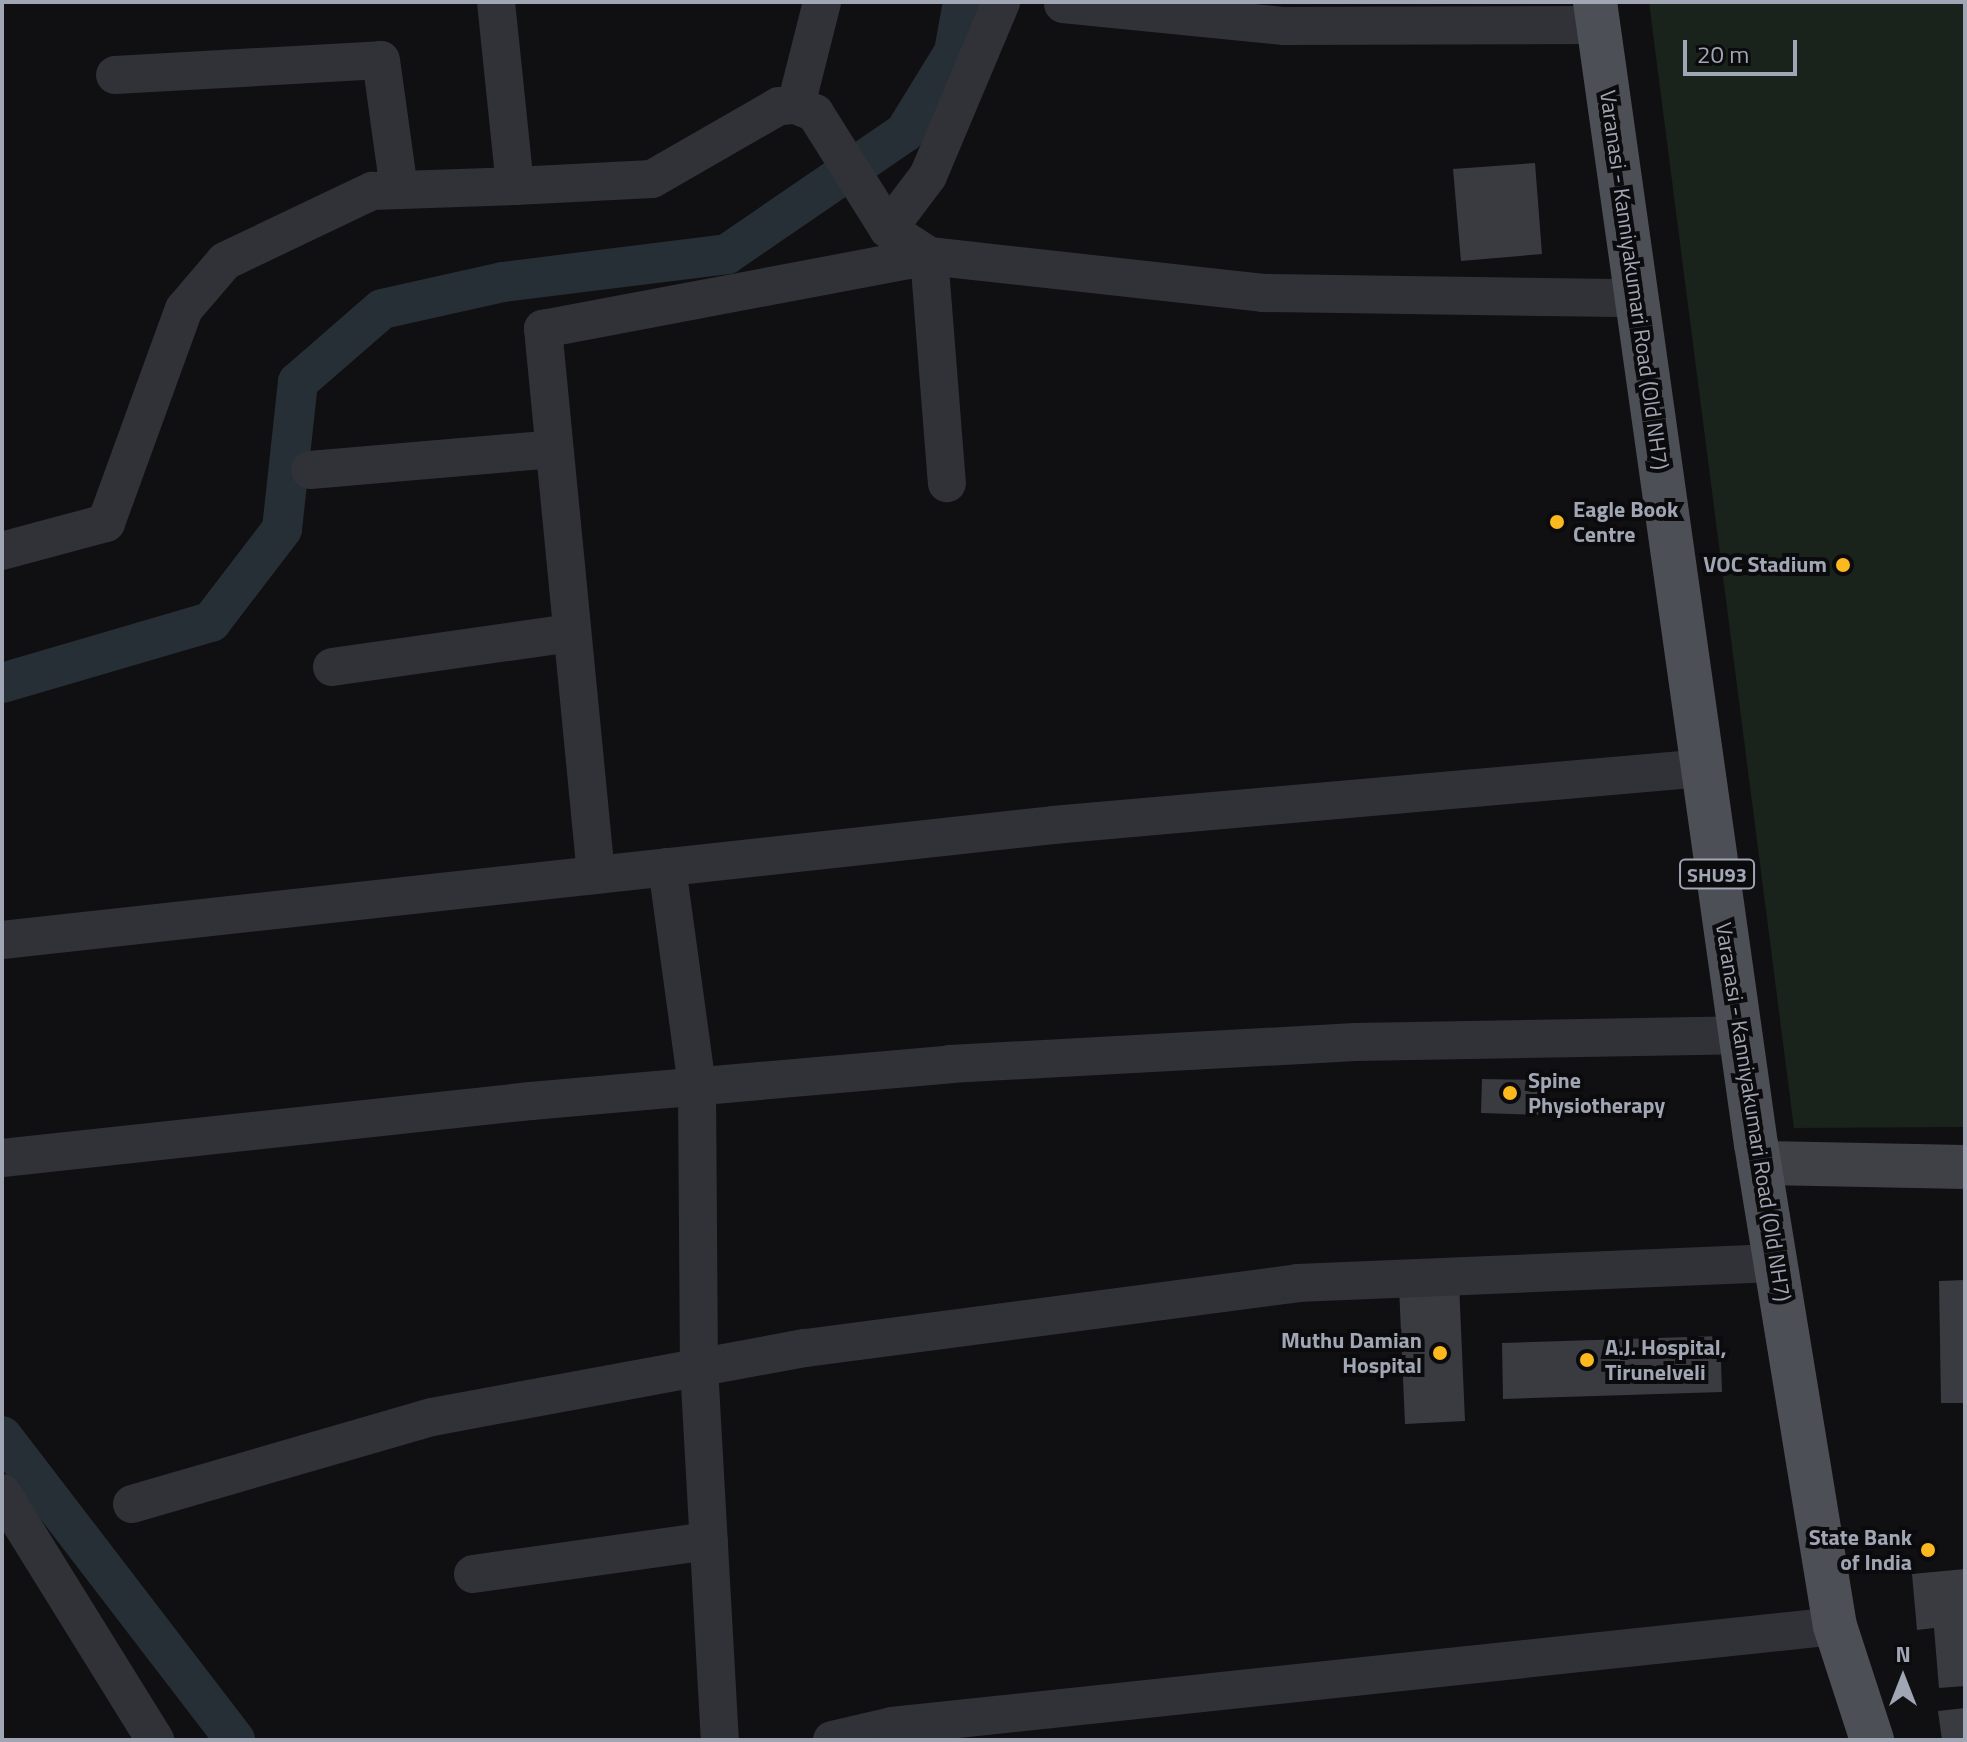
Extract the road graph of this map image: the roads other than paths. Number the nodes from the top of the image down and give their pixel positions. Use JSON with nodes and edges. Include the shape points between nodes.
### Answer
{"nodes":[{"id":1,"x":496,"y":2,"type":"edge"},
{"id":2,"x":822,"y":2,"type":"edge"},
{"id":3,"x":1001,"y":2,"type":"edge"},
{"id":4,"x":1063,"y":4,"type":"edge"},
{"id":5,"x":1596,"y":13,"type":"edge"},
{"id":6,"x":115,"y":75,"type":"dead end"},
{"id":7,"x":806,"y":109,"type":"junction"},
{"id":8,"x":515,"y":186,"type":"junction"},
{"id":9,"x":399,"y":190,"type":"junction"},
{"id":10,"x":888,"y":229,"type":"junction"},
{"id":11,"x":929,"y":256,"type":"junction"},
{"id":12,"x":1636,"y":298,"type":"junction"},
{"id":13,"x":554,"y":449,"type":"junction"},
{"id":14,"x":310,"y":470,"type":"dead end"},
{"id":15,"x":947,"y":483,"type":"dead end"},
{"id":16,"x":2,"y":551,"type":"edge"},
{"id":17,"x":572,"y":633,"type":"junction"},
{"id":18,"x":332,"y":667,"type":"dead end"},
{"id":19,"x":1703,"y":768,"type":"junction"},
{"id":20,"x":667,"y":867,"type":"junction"},
{"id":21,"x":596,"y":875,"type":"junction"},
{"id":22,"x":2,"y":940,"type":"edge"},
{"id":23,"x":1740,"y":1035,"type":"junction"},
{"id":24,"x":697,"y":1086,"type":"junction"},
{"id":25,"x":2,"y":1158,"type":"edge"},
{"id":26,"x":1759,"y":1163,"type":"junction"},
{"id":27,"x":1965,"y":1167,"type":"edge"},
{"id":28,"x":1775,"y":1263,"type":"junction"},
{"id":29,"x":699,"y":1367,"type":"junction"},
{"id":30,"x":2,"y":1493,"type":"edge"},
{"id":31,"x":132,"y":1504,"type":"dead end"},
{"id":32,"x":709,"y":1541,"type":"junction"},
{"id":33,"x":473,"y":1574,"type":"dead end"},
{"id":34,"x":1835,"y":1626,"type":"junction"},
{"id":35,"x":155,"y":1740,"type":"edge"},
{"id":36,"x":720,"y":1740,"type":"edge"},
{"id":37,"x":832,"y":1740,"type":"edge"},
{"id":38,"x":1872,"y":1740,"type":"edge"}],
"edges":[{"from":1,"to":8,"type":"street"},
{"from":2,"to":7,"type":"street"},
{"from":3,"to":10,"type":"street","via":[[928,176]]},
{"from":4,"to":5,"type":"street","via":[[1284,26]]},
{"from":5,"to":12,"type":"main road","name":"Varanasi - Kanniyakumari Road (Old NH7)","number":"SHU93"},
{"from":6,"to":9,"type":"street","via":[[381,60]]},
{"from":7,"to":8,"type":"street","via":[[779,106],[652,179]]},
{"from":7,"to":10,"type":"street"},
{"from":8,"to":9,"type":"street"},
{"from":9,"to":16,"type":"street","via":[[372,191],[225,261],[184,309],[106,523]]},
{"from":10,"to":11,"type":"street"},
{"from":11,"to":12,"type":"street","via":[[1263,293]]},
{"from":11,"to":13,"type":"street","via":[[543,329]]},
{"from":11,"to":15,"type":"street"},
{"from":12,"to":19,"type":"main road","name":"Varanasi - Kanniyakumari Road (Old NH7)","number":"SHU93"},
{"from":13,"to":14,"type":"street"},
{"from":13,"to":17,"type":"street"},
{"from":17,"to":18,"type":"street"},
{"from":17,"to":21,"type":"street"},
{"from":19,"to":20,"type":"street","via":[[1053,825]]},
{"from":19,"to":23,"type":"main road","name":"Varanasi - Kanniyakumari Road (Old NH7)","number":"SHU93"},
{"from":20,"to":21,"type":"street"},
{"from":20,"to":24,"type":"street"},
{"from":21,"to":22,"type":"street"},
{"from":23,"to":24,"type":"street","via":[[1355,1042],[950,1064]]},
{"from":23,"to":26,"type":"main road","name":"Varanasi - Kanniyakumari Road (Old NH7)","number":"SHU93"},
{"from":24,"to":25,"type":"street"},
{"from":24,"to":29,"type":"street"},
{"from":26,"to":27,"type":"street"},
{"from":26,"to":28,"type":"main road","name":"Varanasi - Kanniyakumari Road (Old NH7)","number":"SHU93"},
{"from":28,"to":29,"type":"street","via":[[1297,1283]]},
{"from":28,"to":34,"type":"main road","name":"Varanasi - Kanniyakumari Road (Old NH7)","number":"SHU93"},
{"from":29,"to":31,"type":"street","via":[[432,1417]]},
{"from":29,"to":32,"type":"street"},
{"from":30,"to":35,"type":"street"},
{"from":32,"to":33,"type":"street"},
{"from":32,"to":36,"type":"street"},
{"from":34,"to":37,"type":"street","via":[[892,1726]]},
{"from":34,"to":38,"type":"main road","name":"Varanasi - Kanniyakumari Road (Old NH7)","number":"SHU93"}]}
